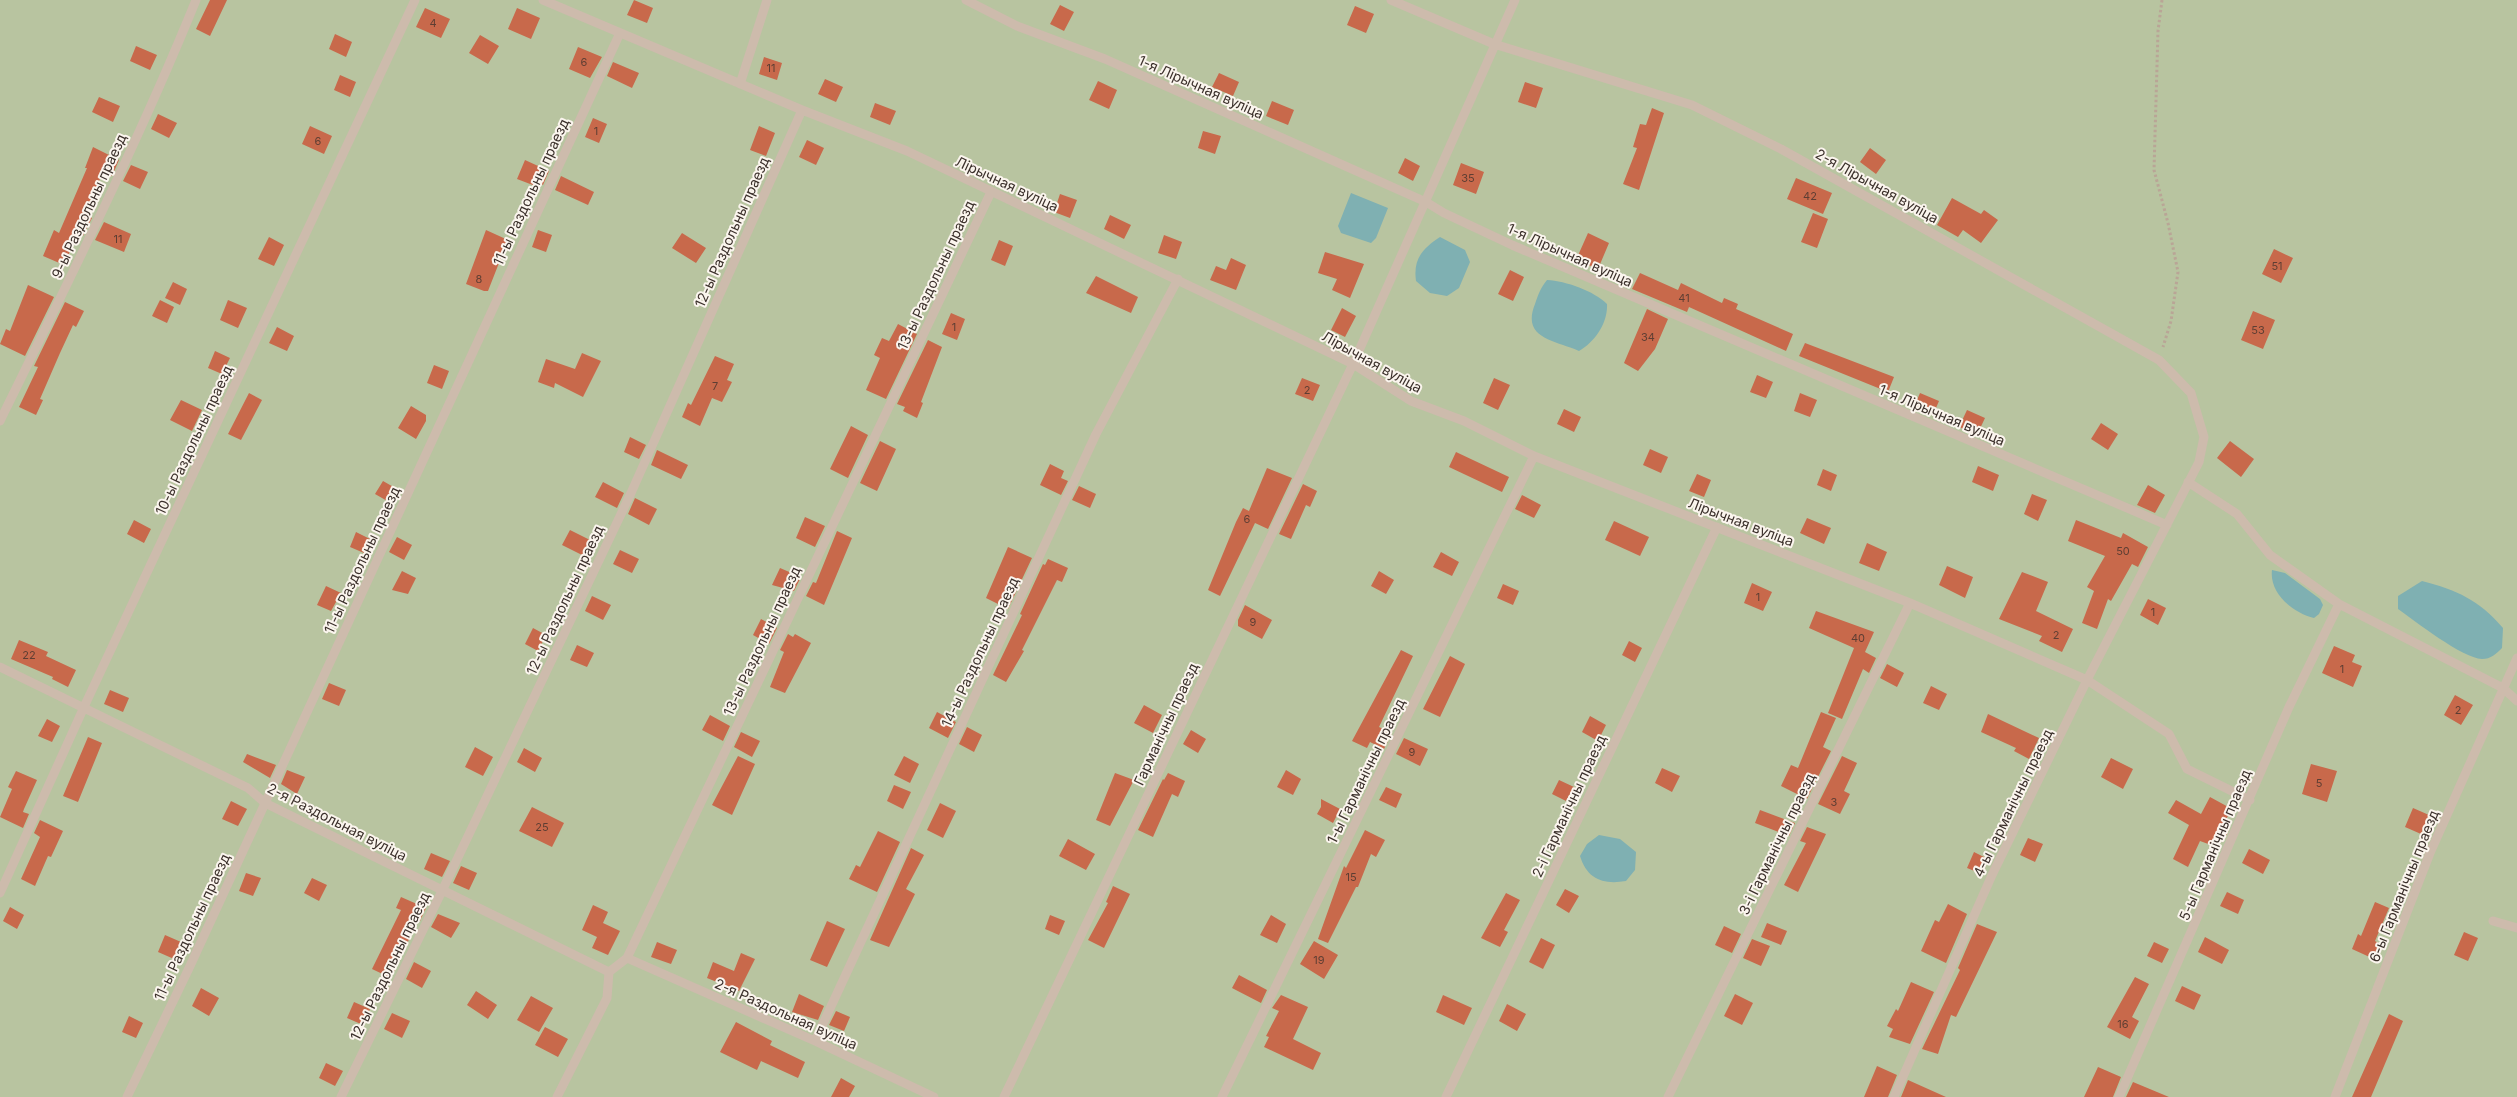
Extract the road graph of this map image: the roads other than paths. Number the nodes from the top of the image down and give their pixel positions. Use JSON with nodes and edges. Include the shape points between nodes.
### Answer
{"nodes":[{"id":1,"x":196,"y":0,"type":"edge"},
{"id":2,"x":415,"y":0,"type":"edge"},
{"id":3,"x":543,"y":0,"type":"edge"},
{"id":4,"x":767,"y":0,"type":"edge"},
{"id":5,"x":966,"y":0,"type":"edge"},
{"id":6,"x":1391,"y":0,"type":"edge"},
{"id":7,"x":1515,"y":0,"type":"edge"},
{"id":8,"x":620,"y":33,"type":"junction"},
{"id":9,"x":1494,"y":44,"type":"junction"},
{"id":10,"x":740,"y":84,"type":"junction"},
{"id":11,"x":802,"y":110,"type":"junction"},
{"id":12,"x":991,"y":192,"type":"junction"},
{"id":13,"x":1426,"y":202,"type":"junction"},
{"id":14,"x":1178,"y":279,"type":"junction"},
{"id":15,"x":1353,"y":364,"type":"junction"},
{"id":16,"x":0,"y":421,"type":"edge"},
{"id":17,"x":1534,"y":456,"type":"junction"},
{"id":18,"x":2188,"y":482,"type":"junction"},
{"id":19,"x":2167,"y":526,"type":"junction"},
{"id":20,"x":1717,"y":527,"type":"junction"},
{"id":21,"x":1910,"y":603,"type":"junction"},
{"id":22,"x":2339,"y":604,"type":"junction"},
{"id":23,"x":2517,"y":658,"type":"edge"},
{"id":24,"x":0,"y":667,"type":"edge"},
{"id":25,"x":2087,"y":680,"type":"junction"},
{"id":26,"x":2503,"y":688,"type":"junction"},
{"id":27,"x":2517,"y":701,"type":"edge"},
{"id":28,"x":84,"y":707,"type":"junction"},
{"id":29,"x":2250,"y":800,"type":"junction"},
{"id":30,"x":265,"y":803,"type":"junction"},
{"id":31,"x":442,"y":891,"type":"junction"},
{"id":32,"x":0,"y":893,"type":"edge"},
{"id":33,"x":2493,"y":920,"type":"dead end"},
{"id":34,"x":2517,"y":928,"type":"edge"},
{"id":35,"x":627,"y":958,"type":"junction"},
{"id":36,"x":609,"y":972,"type":"junction"},
{"id":37,"x":816,"y":1041,"type":"junction"},
{"id":38,"x":127,"y":1097,"type":"edge"},
{"id":39,"x":341,"y":1097,"type":"edge"},
{"id":40,"x":557,"y":1097,"type":"edge"},
{"id":41,"x":934,"y":1097,"type":"edge"},
{"id":42,"x":1004,"y":1097,"type":"edge"},
{"id":43,"x":1222,"y":1097,"type":"edge"},
{"id":44,"x":1446,"y":1097,"type":"edge"},
{"id":45,"x":1668,"y":1097,"type":"edge"},
{"id":46,"x":1894,"y":1097,"type":"edge"},
{"id":47,"x":2119,"y":1097,"type":"edge"},
{"id":48,"x":2335,"y":1097,"type":"edge"}],
"edges":[{"from":1,"to":16,"type":"lane","name":"9-ы Раздольны праезд","via":[[85,248]]},
{"from":2,"to":28,"type":"lane","name":"10-ы Раздольны праезд"},
{"from":3,"to":8,"type":"lane","name":"Лірычная вуліца"},
{"from":4,"to":10,"type":"lane"},
{"from":5,"to":13,"type":"lane","name":"1-я Лірычная вуліца","via":[[1017,26],[1105,59]]},
{"from":6,"to":9,"type":"lane","name":"2-я Лірычная вуліца"},
{"from":7,"to":9,"type":"lane","name":"Гарманічны праезд"},
{"from":8,"to":10,"type":"lane","name":"Лірычная вуліца"},
{"from":8,"to":30,"type":"lane","name":"11-ы Раздольны праезд"},
{"from":9,"to":13,"type":"lane","name":"Гарманічны праезд"},
{"from":9,"to":18,"type":"lane","name":"2-я Лірычная вуліца","via":[[1692,105],[1789,153],[2159,360],[2191,393],[2204,437],[2199,462]]},
{"from":10,"to":11,"type":"lane","name":"Лірычная вуліца"},
{"from":11,"to":12,"type":"lane","name":"Лірычная вуліца","via":[[907,151]]},
{"from":11,"to":31,"type":"lane","name":"12-ы Раздольны праезд","via":[[631,493]]},
{"from":12,"to":14,"type":"lane","name":"Лірычная вуліца"},
{"from":12,"to":35,"type":"lane","name":"13-ы Раздольны праезд"},
{"from":13,"to":15,"type":"lane","name":"Гарманічны праезд"},
{"from":13,"to":19,"type":"lane","name":"1-я Лірычная вуліца","via":[[1512,245]]},
{"from":14,"to":15,"type":"lane","name":"Лірычная вуліца"},
{"from":14,"to":37,"type":"lane","name":"14-ы Раздольны праезд","via":[[1096,434]]},
{"from":15,"to":17,"type":"lane","name":"Лірычная вуліца","via":[[1411,401],[1464,421]]},
{"from":15,"to":42,"type":"lane","name":"Гарманічны праезд"},
{"from":17,"to":20,"type":"lane","name":"Лірычная вуліца"},
{"from":17,"to":43,"type":"lane","name":"1-ы Гарманічны праезд"},
{"from":18,"to":19,"type":"lane","name":"2-я Лірычная вуліца"},
{"from":18,"to":22,"type":"lane","via":[[2237,514],[2270,555]]},
{"from":19,"to":25,"type":"lane","name":"4-ы Гарманічны праезд"},
{"from":20,"to":21,"type":"lane","name":"Лірычная вуліца"},
{"from":20,"to":44,"type":"lane","name":"2-і Гарманічны праезд"},
{"from":21,"to":25,"type":"lane","name":"Лірычная вуліца"},
{"from":21,"to":45,"type":"lane","name":"3-і Гарманічны праезд"},
{"from":22,"to":26,"type":"lane"},
{"from":22,"to":29,"type":"lane","name":"5-ы Гарманічны праезд","via":[[2289,707]]},
{"from":23,"to":26,"type":"lane","name":"6-ы Гарманічны праезд"},
{"from":24,"to":28,"type":"lane","name":"2-я Раздольная вуліца"},
{"from":25,"to":29,"type":"lane","name":"Лірычная вуліца","via":[[2169,734],[2187,769]]},
{"from":25,"to":46,"type":"lane","name":"4-ы Гарманічны праезд","via":[[1992,875]]},
{"from":26,"to":27,"type":"lane"},
{"from":26,"to":48,"type":"lane","name":"6-ы Гарманічны праезд","via":[[2430,853]]},
{"from":28,"to":30,"type":"lane","name":"2-я Раздольная вуліца","via":[[248,788]]},
{"from":28,"to":32,"type":"lane","name":"10-ы Раздольны праезд"},
{"from":29,"to":47,"type":"lane","name":"5-ы Гарманічны праезд"},
{"from":30,"to":31,"type":"lane","name":"2-я Раздольная вуліца"},
{"from":30,"to":38,"type":"lane","name":"11-ы Раздольны праезд"},
{"from":31,"to":36,"type":"lane","name":"2-я Раздольная вуліца"},
{"from":31,"to":39,"type":"lane","name":"12-ы Раздольны праезд"},
{"from":33,"to":34,"type":"lane"},
{"from":35,"to":36,"type":"lane","name":"13-ы Раздольны праезд"},
{"from":35,"to":37,"type":"lane","name":"2-я Раздольная вуліца"},
{"from":36,"to":40,"type":"lane","via":[[607,998]]},
{"from":37,"to":41,"type":"lane","name":"2-я Раздольная вуліца"}]}
